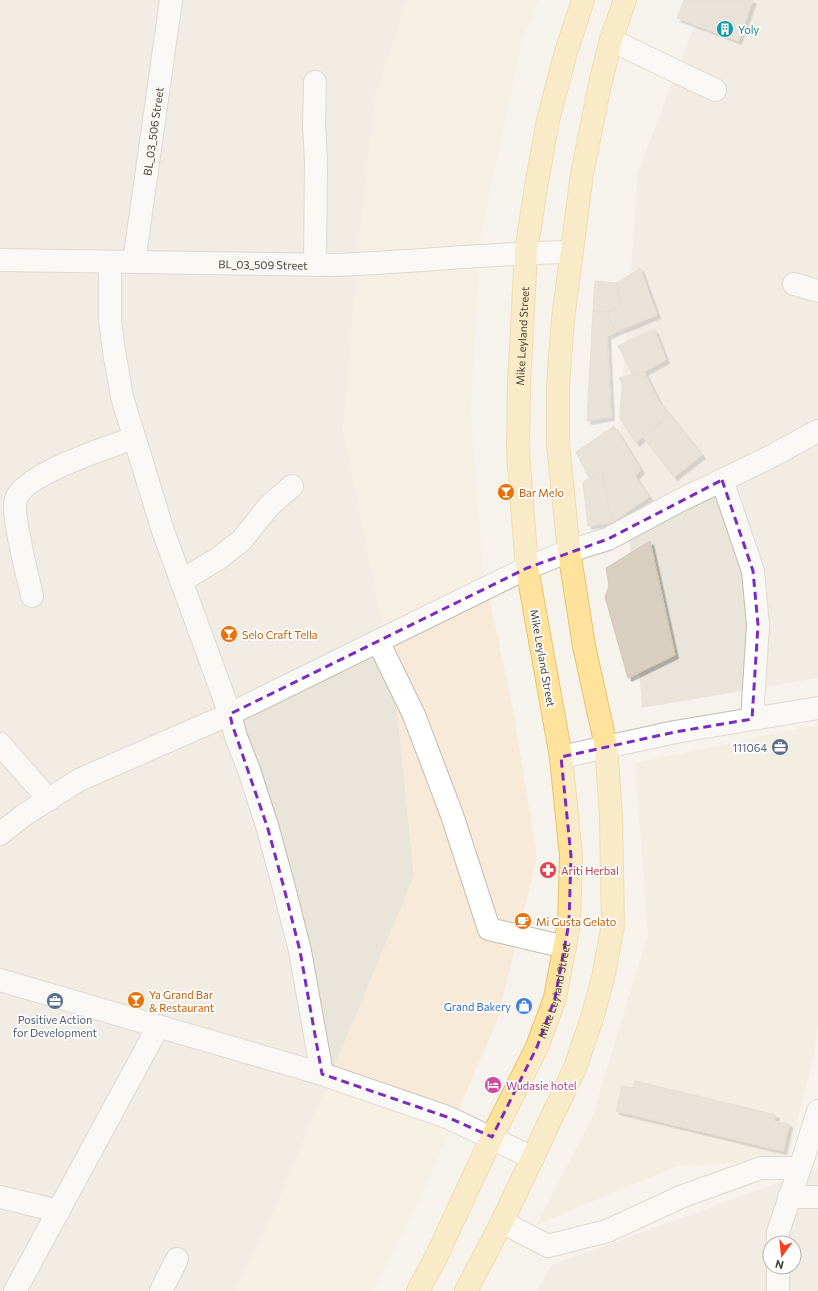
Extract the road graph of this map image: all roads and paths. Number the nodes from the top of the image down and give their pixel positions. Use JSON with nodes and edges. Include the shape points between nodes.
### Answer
{"nodes":[{"id":1,"x":171,"y":0,"type":"edge"},
{"id":2,"x":582,"y":0,"type":"edge"},
{"id":3,"x":625,"y":0,"type":"edge"},
{"id":4,"x":611,"y":40,"type":"junction"},
{"id":5,"x":315,"y":82,"type":"dead end"},
{"id":6,"x":715,"y":90,"type":"dead end"},
{"id":7,"x":526,"y":252,"type":"junction"},
{"id":8,"x":571,"y":252,"type":"junction"},
{"id":9,"x":0,"y":260,"type":"edge"},
{"id":10,"x":110,"y":262,"type":"junction"},
{"id":11,"x":134,"y":262,"type":"junction"},
{"id":12,"x":315,"y":265,"type":"junction"},
{"id":13,"x":794,"y":284,"type":"dead end"},
{"id":14,"x":818,"y":291,"type":"edge"},
{"id":15,"x":818,"y":431,"type":"edge"},
{"id":16,"x":134,"y":438,"type":"junction"},
{"id":17,"x":722,"y":480,"type":"junction"},
{"id":18,"x":292,"y":486,"type":"dead end"},
{"id":19,"x":569,"y":551,"type":"junction"},
{"id":20,"x":527,"y":568,"type":"junction"},
{"id":21,"x":181,"y":581,"type":"junction"},
{"id":22,"x":32,"y":596,"type":"dead end"},
{"id":23,"x":378,"y":641,"type":"junction"},
{"id":24,"x":818,"y":708,"type":"edge"},
{"id":25,"x":230,"y":714,"type":"junction"},
{"id":26,"x":752,"y":719,"type":"junction"},
{"id":27,"x":0,"y":744,"type":"edge"},
{"id":28,"x":606,"y":746,"type":"junction"},
{"id":29,"x":561,"y":757,"type":"junction"},
{"id":30,"x":49,"y":800,"type":"junction"},
{"id":31,"x":0,"y":834,"type":"edge"},
{"id":32,"x":564,"y":947,"type":"junction"},
{"id":33,"x":0,"y":980,"type":"edge"},
{"id":34,"x":158,"y":1027,"type":"junction"},
{"id":35,"x":322,"y":1074,"type":"junction"},
{"id":36,"x":818,"y":1111,"type":"edge"},
{"id":37,"x":492,"y":1137,"type":"junction"},
{"id":38,"x":533,"y":1158,"type":"junction"},
{"id":39,"x":800,"y":1168,"type":"junction"},
{"id":40,"x":790,"y":1197,"type":"junction"},
{"id":41,"x":818,"y":1197,"type":"edge"},
{"id":42,"x":0,"y":1198,"type":"edge"},
{"id":43,"x":58,"y":1211,"type":"junction"},
{"id":44,"x":502,"y":1222,"type":"junction"},
{"id":45,"x":778,"y":1235,"type":"edge"},
{"id":46,"x":177,"y":1259,"type":"dead end"},
{"id":47,"x":778,"y":1275,"type":"edge"},
{"id":48,"x":15,"y":1291,"type":"edge"},
{"id":49,"x":161,"y":1291,"type":"edge"},
{"id":50,"x":418,"y":1291,"type":"edge"},
{"id":51,"x":466,"y":1291,"type":"edge"},
{"id":52,"x":778,"y":1291,"type":"edge"}],
"edges":[{"from":1,"to":11,"type":"street","name":"BL_03_506 Street"},
{"from":2,"to":7,"type":"main road","name":"Mike Leyland Street","via":[[548,120]]},
{"from":3,"to":4,"type":"main road"},
{"from":4,"to":6,"type":"street"},
{"from":4,"to":8,"type":"main road","via":[[582,174]]},
{"from":5,"to":12,"type":"street"},
{"from":7,"to":8,"type":"street","name":"BL_03_509 Street"},
{"from":7,"to":12,"type":"street","name":"BL_03_509 Street","via":[[381,263]]},
{"from":7,"to":20,"type":"main road","name":"Mike Leyland Street","via":[[518,453]]},
{"from":8,"to":19,"type":"main road","via":[[558,392],[558,445]]},
{"from":9,"to":10,"type":"street","name":"BL_03_509 Street"},
{"from":10,"to":11,"type":"street","name":"BL_03_509 Street"},
{"from":10,"to":16,"type":"street","via":[[110,320],[114,351],[122,397]]},
{"from":11,"to":12,"type":"street","name":"BL_03_509 Street"},
{"from":13,"to":14,"type":"street"},
{"from":15,"to":17,"type":"street"},
{"from":16,"to":21,"type":"street"},
{"from":16,"to":22,"type":"street","via":[[48,472],[27,485],[16,499],[15,517]]},
{"from":17,"to":19,"type":"street","via":[[608,539]]},
{"from":17,"to":26,"type":"street","via":[[753,571],[758,625]]},
{"from":18,"to":21,"type":"street","via":[[269,506],[242,540],[219,558]]},
{"from":19,"to":20,"type":"street"},
{"from":19,"to":28,"type":"main road","via":[[584,646]]},
{"from":20,"to":23,"type":"street"},
{"from":20,"to":29,"type":"main road","name":"Mike Leyland Street"},
{"from":21,"to":25,"type":"street"},
{"from":23,"to":25,"type":"street"},
{"from":23,"to":32,"type":"street","via":[[414,715],[452,815],[489,929]]},
{"from":24,"to":26,"type":"street"},
{"from":25,"to":30,"type":"street","via":[[79,780]]},
{"from":25,"to":35,"type":"street","via":[[268,829],[284,888],[300,951]]},
{"from":26,"to":28,"type":"street"},
{"from":27,"to":30,"type":"street"},
{"from":28,"to":29,"type":"street"},
{"from":28,"to":38,"type":"main road","via":[[611,816],[613,925],[603,978],[576,1068]]},
{"from":29,"to":32,"type":"main road","name":"Mike Leyland Street","via":[[571,856],[569,923]]},
{"from":30,"to":31,"type":"street"},
{"from":32,"to":37,"type":"main road","name":"Mike Leyland Street","via":[[555,998],[537,1047]]},
{"from":33,"to":34,"type":"street"},
{"from":34,"to":35,"type":"street"},
{"from":34,"to":43,"type":"street"},
{"from":35,"to":37,"type":"street","via":[[447,1116]]},
{"from":36,"to":39,"type":"street"},
{"from":37,"to":38,"type":"street"},
{"from":37,"to":50,"type":"main road","name":"Mike Leyland Street"},
{"from":38,"to":44,"type":"main road"},
{"from":39,"to":40,"type":"street"},
{"from":39,"to":44,"type":"street","via":[[761,1168],[683,1196],[607,1231],[548,1246]]},
{"from":40,"to":41,"type":"street"},
{"from":40,"to":45,"type":"street"},
{"from":42,"to":43,"type":"street"},
{"from":43,"to":48,"type":"street"},
{"from":44,"to":51,"type":"main road"},
{"from":46,"to":49,"type":"street"},
{"from":47,"to":52,"type":"street"}]}
